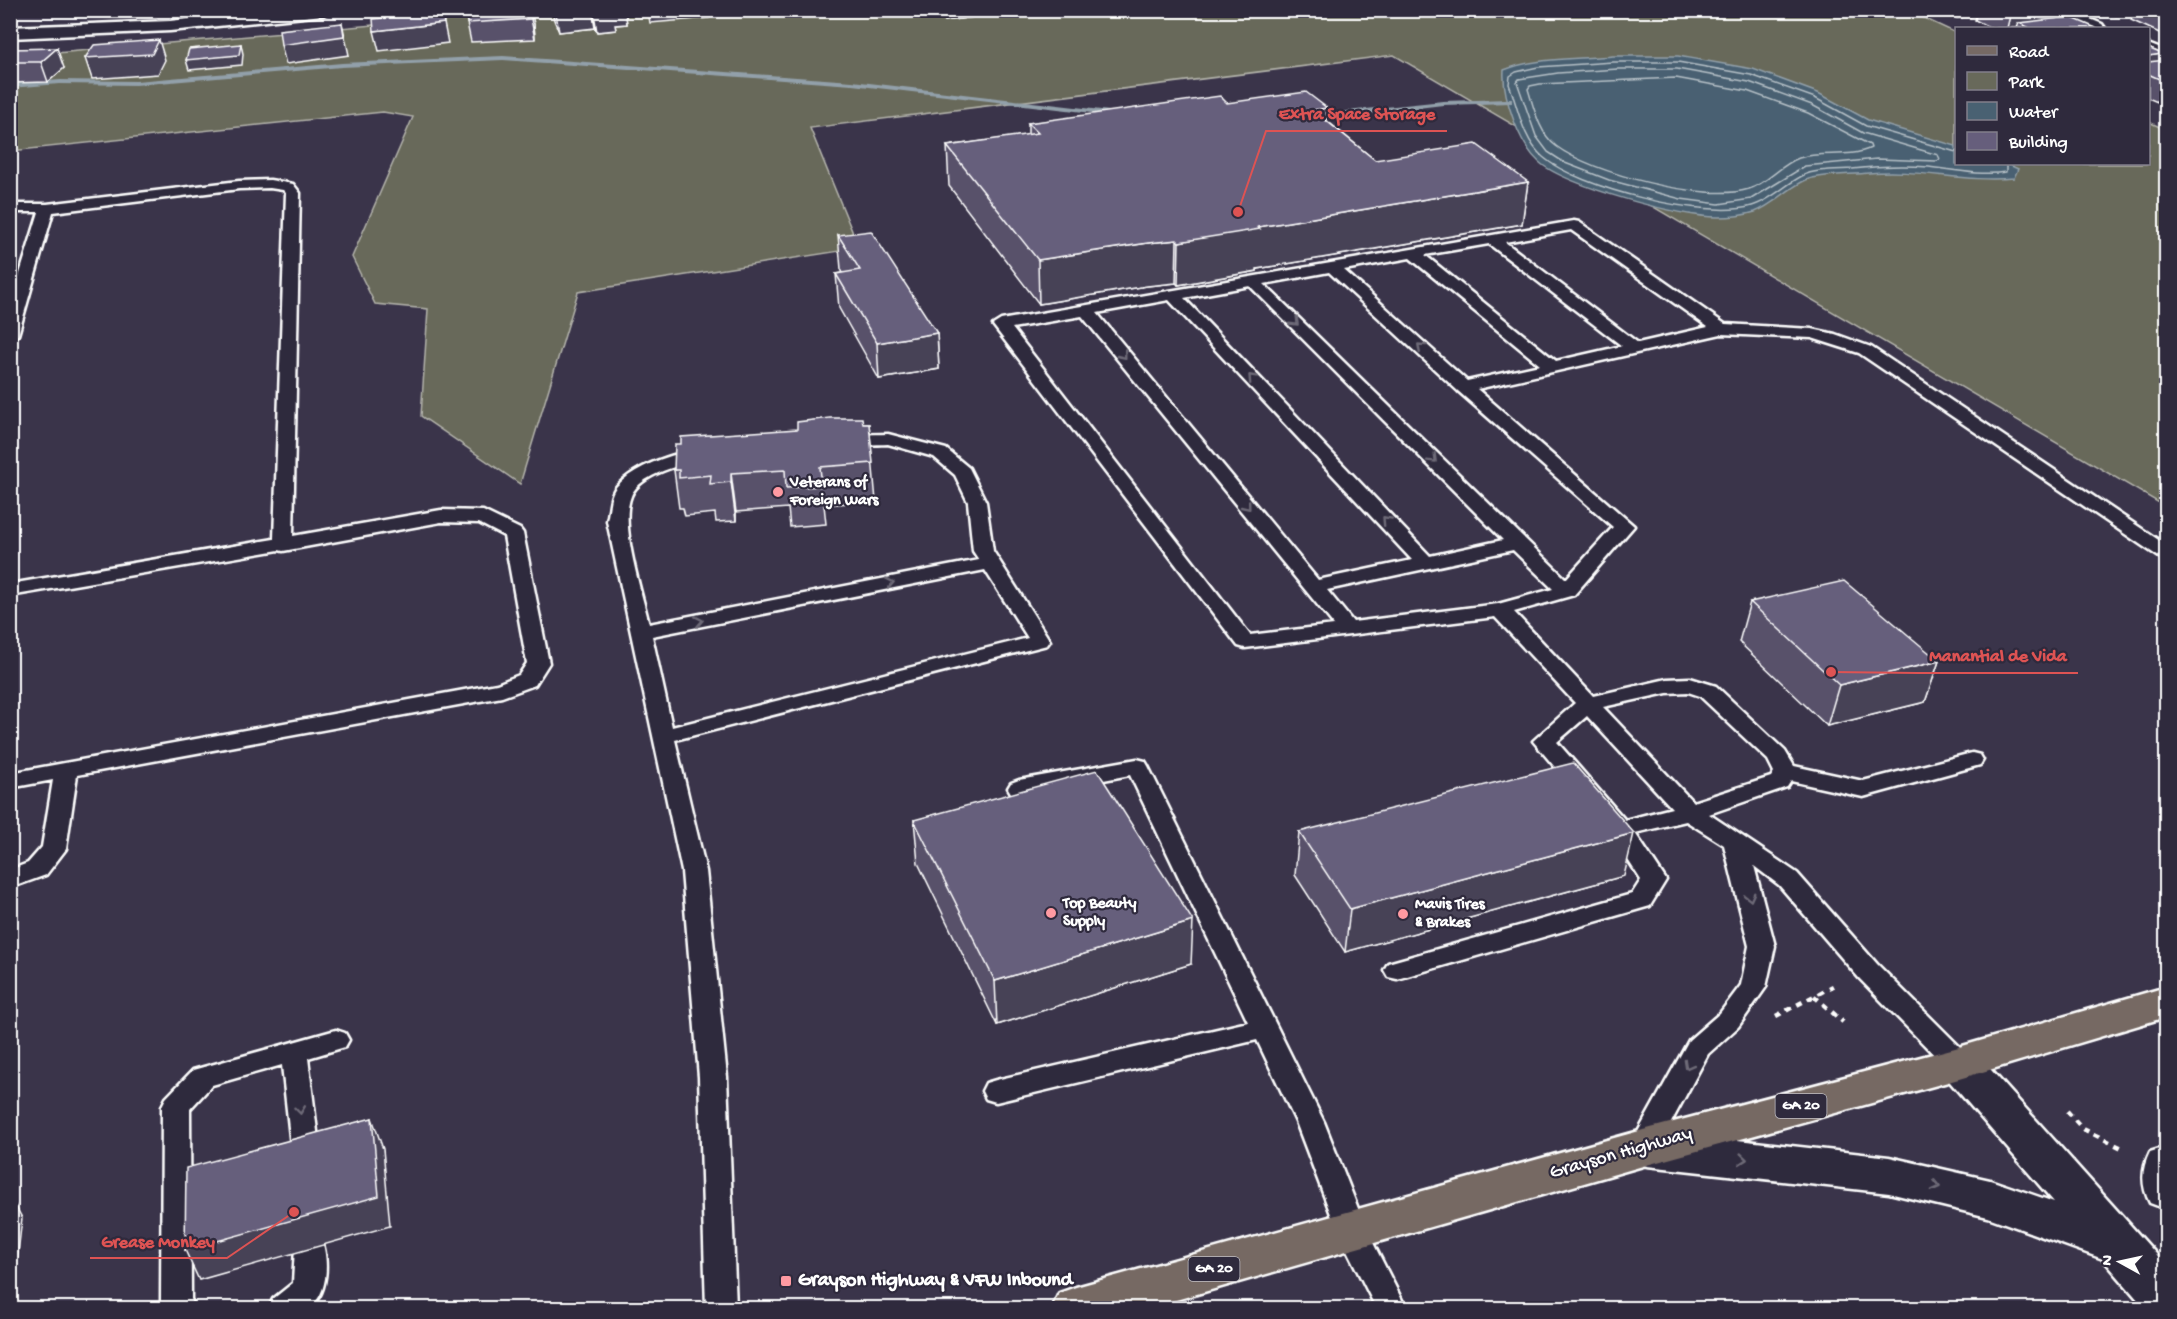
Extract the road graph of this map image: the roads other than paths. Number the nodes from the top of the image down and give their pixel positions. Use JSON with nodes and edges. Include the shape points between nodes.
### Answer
{"nodes":[{"id":1,"x":323,"y":10,"type":"edge"},
{"id":2,"x":2052,"y":10,"type":"edge"},
{"id":3,"x":2094,"y":27,"type":"edge"},
{"id":4,"x":10,"y":33,"type":"edge"},
{"id":5,"x":2150,"y":51,"type":"edge"},
{"id":6,"x":2166,"y":58,"type":"edge"},
{"id":7,"x":10,"y":208,"type":"edge"},
{"id":8,"x":47,"y":208,"type":"junction"},
{"id":9,"x":1492,"y":239,"type":"junction"},
{"id":10,"x":1413,"y":253,"type":"junction"},
{"id":11,"x":1332,"y":267,"type":"junction"},
{"id":12,"x":1253,"y":281,"type":"junction"},
{"id":13,"x":1173,"y":295,"type":"junction"},
{"id":14,"x":1086,"y":310,"type":"junction"},
{"id":15,"x":1721,"y":329,"type":"junction"},
{"id":16,"x":10,"y":335,"type":"edge"},
{"id":17,"x":1636,"y":349,"type":"junction"},
{"id":18,"x":1553,"y":368,"type":"junction"},
{"id":19,"x":1464,"y":387,"type":"junction"},
{"id":20,"x":1517,"y":543,"type":"junction"},
{"id":21,"x":283,"y":545,"type":"junction"},
{"id":22,"x":2166,"y":553,"type":"edge"},
{"id":23,"x":991,"y":563,"type":"junction"},
{"id":24,"x":1426,"y":563,"type":"junction"},
{"id":25,"x":1314,"y":587,"type":"junction"},
{"id":26,"x":10,"y":590,"type":"edge"},
{"id":27,"x":1567,"y":591,"type":"junction"},
{"id":28,"x":1500,"y":610,"type":"junction"},
{"id":29,"x":1348,"y":629,"type":"junction"},
{"id":30,"x":642,"y":632,"type":"junction"},
{"id":31,"x":1588,"y":704,"type":"junction"},
{"id":32,"x":663,"y":736,"type":"junction"},
{"id":33,"x":1972,"y":760,"type":"dead end"},
{"id":34,"x":66,"y":770,"type":"junction"},
{"id":35,"x":1785,"y":772,"type":"junction"},
{"id":36,"x":10,"y":781,"type":"edge"},
{"id":37,"x":1019,"y":788,"type":"dead end"},
{"id":38,"x":1689,"y":812,"type":"junction"},
{"id":39,"x":1620,"y":829,"type":"junction"},
{"id":40,"x":1735,"y":841,"type":"junction"},
{"id":41,"x":10,"y":880,"type":"edge"},
{"id":42,"x":1397,"y":970,"type":"dead end"},
{"id":43,"x":2166,"y":1002,"type":"edge"},
{"id":44,"x":1265,"y":1028,"type":"junction"},
{"id":45,"x":336,"y":1040,"type":"dead end"},
{"id":46,"x":294,"y":1052,"type":"junction"},
{"id":47,"x":1959,"y":1063,"type":"junction"},
{"id":48,"x":996,"y":1091,"type":"dead end"},
{"id":49,"x":1643,"y":1148,"type":"junction"},
{"id":50,"x":2149,"y":1159,"type":"edge"},
{"id":51,"x":307,"y":1170,"type":"edge"},
{"id":52,"x":2166,"y":1190,"type":"edge"},
{"id":53,"x":1352,"y":1230,"type":"junction"},
{"id":54,"x":2119,"y":1245,"type":"junction"},
{"id":55,"x":310,"y":1248,"type":"dead end"},
{"id":56,"x":2166,"y":1298,"type":"edge"},
{"id":57,"x":180,"y":1308,"type":"edge"},
{"id":58,"x":284,"y":1308,"type":"edge"},
{"id":59,"x":721,"y":1308,"type":"edge"},
{"id":60,"x":1076,"y":1308,"type":"edge"},
{"id":61,"x":1391,"y":1308,"type":"edge"}],
"edges":[{"from":1,"to":4,"type":"street","via":[[170,26]]},
{"from":2,"to":3,"type":"street"},
{"from":5,"to":6,"type":"street"},
{"from":7,"to":8,"type":"lane"},
{"from":8,"to":16,"type":"lane"},
{"from":8,"to":21,"type":"lane","via":[[239,185],[270,184],[288,187],[293,193]]},
{"from":9,"to":10,"type":"lane"},
{"from":9,"to":15,"type":"lane","via":[[1574,225]]},
{"from":9,"to":17,"type":"lane"},
{"from":10,"to":11,"type":"lane"},
{"from":10,"to":18,"type":"lane"},
{"from":11,"to":12,"type":"lane"},
{"from":19,"to":11,"type":"lane","one_way":true},
{"from":12,"to":13,"type":"lane"},
{"from":12,"to":20,"type":"lane","one_way":true},
{"from":13,"to":14,"type":"lane"},
{"from":24,"to":13,"type":"lane","one_way":true},
{"from":14,"to":25,"type":"lane","one_way":true},
{"from":14,"to":29,"type":"lane","via":[[1001,325],[1245,642]]},
{"from":15,"to":17,"type":"lane"},
{"from":15,"to":22,"type":"lane","via":[[1806,331],[1865,350]]},
{"from":17,"to":18,"type":"lane"},
{"from":18,"to":19,"type":"lane"},
{"from":19,"to":27,"type":"lane","via":[[1624,526]]},
{"from":20,"to":24,"type":"lane"},
{"from":20,"to":27,"type":"lane"},
{"from":21,"to":26,"type":"lane"},
{"from":21,"to":34,"type":"lane","via":[[441,516],[483,517],[513,533],[538,663],[527,680],[502,690]]},
{"from":30,"to":23,"type":"lane","one_way":true},
{"from":23,"to":30,"type":"lane","via":[[983,551],[977,502],[963,472],[940,453],[888,439],[790,442],[703,453],[650,469],[624,490],[616,521]]},
{"from":23,"to":32,"type":"lane","via":[[1040,641]]},
{"from":24,"to":25,"type":"lane"},
{"from":25,"to":29,"type":"lane"},
{"from":27,"to":28,"type":"lane"},
{"from":28,"to":29,"type":"lane"},
{"from":28,"to":31,"type":"lane"},
{"from":30,"to":32,"type":"lane"},
{"from":31,"to":35,"type":"lane","via":[[1667,686],[1690,685],[1707,691],[1777,756]]},
{"from":31,"to":38,"type":"lane"},
{"from":31,"to":39,"type":"lane","via":[[1544,741]]},
{"from":32,"to":59,"type":"lane","via":[[694,871],[713,1077]]},
{"from":33,"to":35,"type":"lane","via":[[1863,789]]},
{"from":34,"to":36,"type":"lane"},
{"from":34,"to":41,"type":"lane","via":[[54,849],[37,869]]},
{"from":35,"to":38,"type":"lane","via":[[1779,782]]},
{"from":37,"to":44,"type":"lane","via":[[1137,766]]},
{"from":38,"to":39,"type":"lane"},
{"from":38,"to":40,"type":"lane"},
{"from":39,"to":42,"type":"lane","via":[[1654,880],[1641,900]]},
{"from":40,"to":47,"type":"lane","via":[[1788,879],[1868,971]]},
{"from":40,"to":49,"type":"lane","one_way":true,"via":[[1762,946],[1753,987],[1729,1020],[1698,1047]]},
{"from":43,"to":47,"type":"main road","name":"Grayson Highway","number":"GA 20"},
{"from":44,"to":48,"type":"lane"},
{"from":44,"to":53,"type":"lane","via":[[1310,1122]]},
{"from":45,"to":46,"type":"lane"},
{"from":46,"to":51,"type":"lane","one_way":true},
{"from":46,"to":57,"type":"lane","via":[[203,1077],[176,1106],[176,1303]]},
{"from":47,"to":49,"type":"main road","name":"Grayson Highway","number":"GA 20"},
{"from":47,"to":54,"type":"street"},
{"from":49,"to":53,"type":"main road","name":"Grayson Highway","number":"GA 20"},
{"from":49,"to":54,"type":"street","one_way":true,"via":[[1889,1175],[1990,1199]]},
{"from":50,"to":52,"type":"street"},
{"from":53,"to":60,"type":"main road","name":"Grayson Highway","number":"GA 20"},
{"from":53,"to":61,"type":"lane"},
{"from":54,"to":56,"type":"street"},
{"from":55,"to":58,"type":"lane","via":[[308,1289]]}]}
